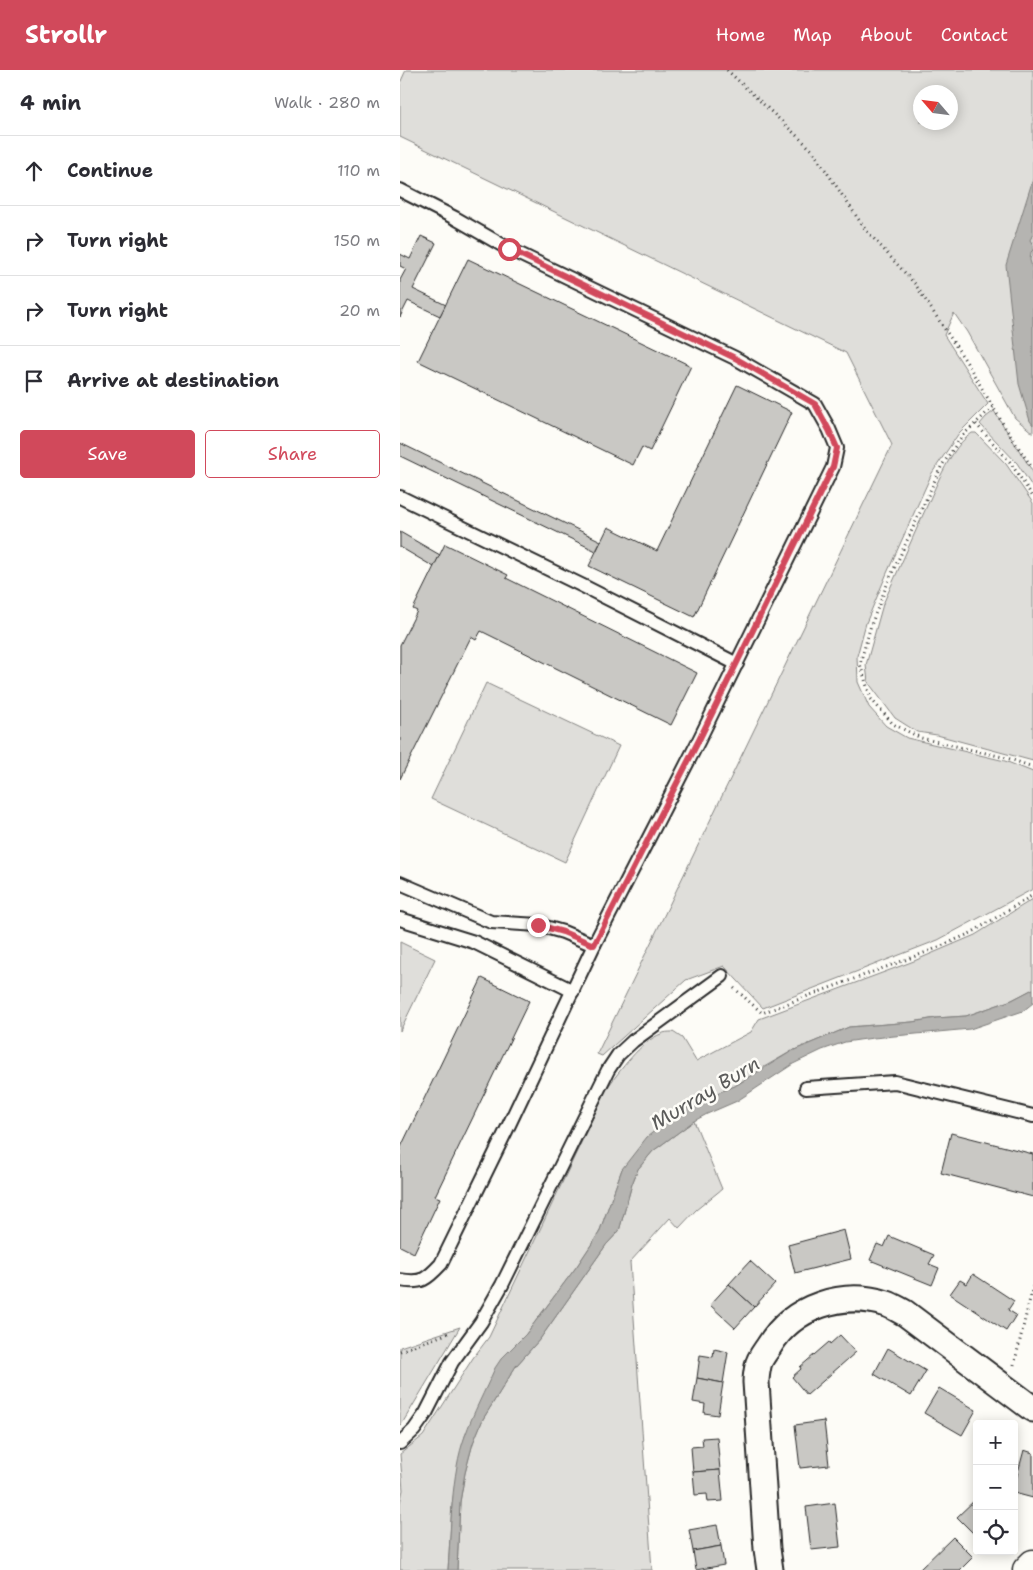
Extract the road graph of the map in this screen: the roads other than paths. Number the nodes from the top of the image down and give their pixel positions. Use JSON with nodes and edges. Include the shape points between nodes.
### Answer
{"nodes":[{"id":1,"x":400,"y":190,"type":"edge"},
{"id":2,"x":400,"y":497,"type":"edge"},
{"id":3,"x":737,"y":664,"type":"junction"},
{"id":4,"x":400,"y":884,"type":"edge"},
{"id":5,"x":400,"y":919,"type":"edge"},
{"id":6,"x":594,"y":945,"type":"junction"},
{"id":7,"x":722,"y":976,"type":"road end"},
{"id":8,"x":573,"y":991,"type":"junction"},
{"id":9,"x":806,"y":1088,"type":"dead end"},
{"id":10,"x":1033,"y":1116,"type":"edge"},
{"id":11,"x":400,"y":1280,"type":"edge"},
{"id":12,"x":1033,"y":1409,"type":"edge"},
{"id":13,"x":400,"y":1443,"type":"edge"},
{"id":14,"x":1033,"y":1564,"type":"edge"},
{"id":15,"x":770,"y":1570,"type":"edge"},
{"id":16,"x":1028,"y":1570,"type":"edge"}],
"edges":[{"from":1,"to":3,"type":"lane","via":[[509,249],[735,358],[815,404],[837,448],[833,467]]},
{"from":2,"to":3,"type":"lane"},
{"from":3,"to":6,"type":"lane"},
{"from":4,"to":6,"type":"lane","via":[[491,922],[538,925]]},
{"from":5,"to":8,"type":"lane","via":[[474,942]]},
{"from":6,"to":8,"type":"lane"},
{"from":7,"to":13,"type":"lane","via":[[633,1040],[618,1055],[482,1322],[452,1362],[426,1413]]},
{"from":8,"to":11,"type":"lane","via":[[441,1264],[427,1279]]},
{"from":9,"to":10,"type":"lane","via":[[895,1082]]},
{"from":12,"to":15,"type":"street","via":[[905,1313],[888,1304],[854,1299],[836,1301],[816,1305],[799,1314],[769,1345],[758,1365],[756,1382]]},
{"from":14,"to":16,"type":"street"}]}
